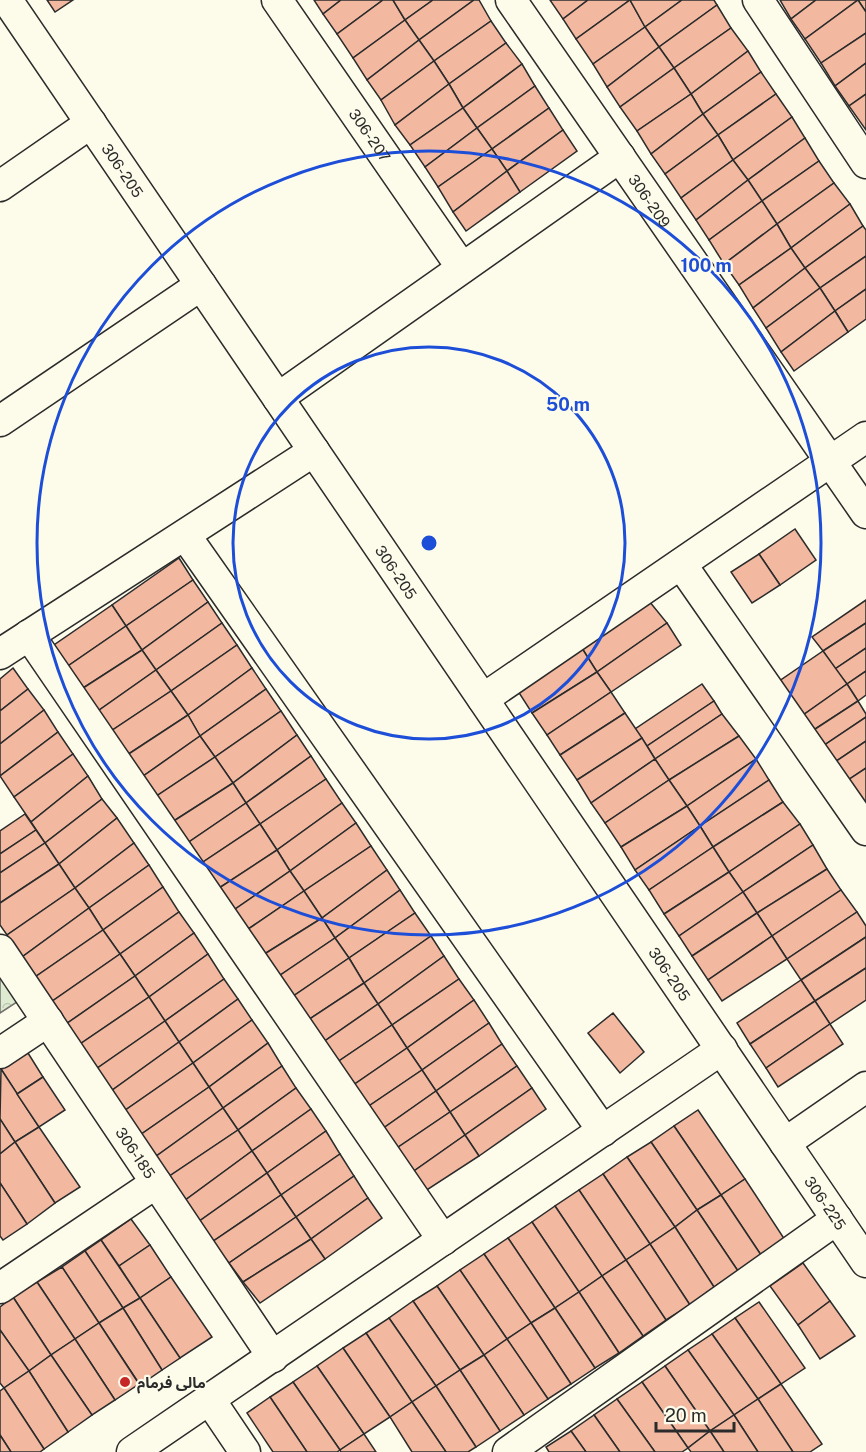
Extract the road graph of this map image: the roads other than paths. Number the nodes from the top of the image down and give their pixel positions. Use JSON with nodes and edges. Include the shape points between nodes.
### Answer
{"nodes":[{"id":1,"x":7,"y":0,"type":"edge"},
{"id":2,"x":277,"y":0,"type":"edge"},
{"id":3,"x":511,"y":0,"type":"edge"},
{"id":4,"x":758,"y":0,"type":"edge"},
{"id":5,"x":91,"y":123,"type":"junction"},
{"id":6,"x":620,"y":157,"type":"junction"},
{"id":7,"x":866,"y":163,"type":"edge"},
{"id":8,"x":0,"y":186,"type":"edge"},
{"id":9,"x":462,"y":268,"type":"junction"},
{"id":10,"x":201,"y":285,"type":"junction"},
{"id":11,"x":278,"y":398,"type":"junction"},
{"id":12,"x":0,"y":421,"type":"edge"},
{"id":13,"x":866,"y":437,"type":"edge"},
{"id":14,"x":314,"y":451,"type":"junction"},
{"id":15,"x":830,"y":461,"type":"junction"},
{"id":16,"x":866,"y":513,"type":"edge"},
{"id":17,"x":185,"y":535,"type":"junction"},
{"id":18,"x":681,"y":564,"type":"junction"},
{"id":19,"x":29,"y":635,"type":"junction"},
{"id":20,"x":0,"y":654,"type":"edge"},
{"id":21,"x":483,"y":699,"type":"junction"},
{"id":22,"x":866,"y":830,"type":"edge"},
{"id":23,"x":0,"y":950,"type":"edge"},
{"id":24,"x":48,"y":1021,"type":"junction"},
{"id":25,"x":722,"y":1049,"type":"junction"},
{"id":26,"x":0,"y":1053,"type":"edge"},
{"id":27,"x":866,"y":1087,"type":"edge"},
{"id":28,"x":603,"y":1131,"type":"junction"},
{"id":29,"x":785,"y":1143,"type":"junction"},
{"id":30,"x":156,"y":1183,"type":"junction"},
{"id":31,"x":837,"y":1219,"type":"junction"},
{"id":32,"x":443,"y":1240,"type":"junction"},
{"id":33,"x":866,"y":1262,"type":"edge"},
{"id":34,"x":0,"y":1288,"type":"edge"},
{"id":35,"x":273,"y":1357,"type":"junction"},
{"id":36,"x":210,"y":1400,"type":"junction"},
{"id":37,"x":132,"y":1452,"type":"edge"},
{"id":38,"x":246,"y":1452,"type":"edge"},
{"id":39,"x":508,"y":1452,"type":"edge"}],
"edges":[{"from":1,"to":5,"type":"street","name":"306-205"},
{"from":2,"to":9,"type":"street","name":"306-207"},
{"from":3,"to":6,"type":"street","name":"306-209"},
{"from":4,"to":7,"type":"street"},
{"from":5,"to":8,"type":"street"},
{"from":5,"to":10,"type":"street","name":"306-205"},
{"from":6,"to":9,"type":"street"},
{"from":6,"to":15,"type":"street","name":"306-209"},
{"from":9,"to":11,"type":"street"},
{"from":10,"to":11,"type":"street","name":"306-205"},
{"from":10,"to":12,"type":"street"},
{"from":11,"to":14,"type":"street","name":"306-205"},
{"from":13,"to":15,"type":"street"},
{"from":14,"to":17,"type":"street"},
{"from":14,"to":21,"type":"street","name":"306-205"},
{"from":15,"to":16,"type":"street","name":"306-209"},
{"from":15,"to":18,"type":"street"},
{"from":17,"to":19,"type":"street"},
{"from":17,"to":28,"type":"street"},
{"from":18,"to":21,"type":"street"},
{"from":18,"to":22,"type":"street"},
{"from":19,"to":20,"type":"street"},
{"from":19,"to":32,"type":"street"},
{"from":21,"to":25,"type":"street","name":"306-205"},
{"from":23,"to":24,"type":"street","name":"306-185"},
{"from":24,"to":26,"type":"street"},
{"from":24,"to":30,"type":"street","name":"306-185"},
{"from":25,"to":28,"type":"street"},
{"from":25,"to":29,"type":"street","name":"306-205"},
{"from":27,"to":29,"type":"street"},
{"from":28,"to":32,"type":"street"},
{"from":29,"to":31,"type":"street","name":"306-225"},
{"from":30,"to":34,"type":"street"},
{"from":30,"to":35,"type":"street","name":"306-185"},
{"from":31,"to":33,"type":"street","name":"306-225"},
{"from":31,"to":39,"type":"street"},
{"from":32,"to":35,"type":"street"},
{"from":35,"to":36,"type":"street"},
{"from":36,"to":37,"type":"street"},
{"from":36,"to":38,"type":"street"}]}
